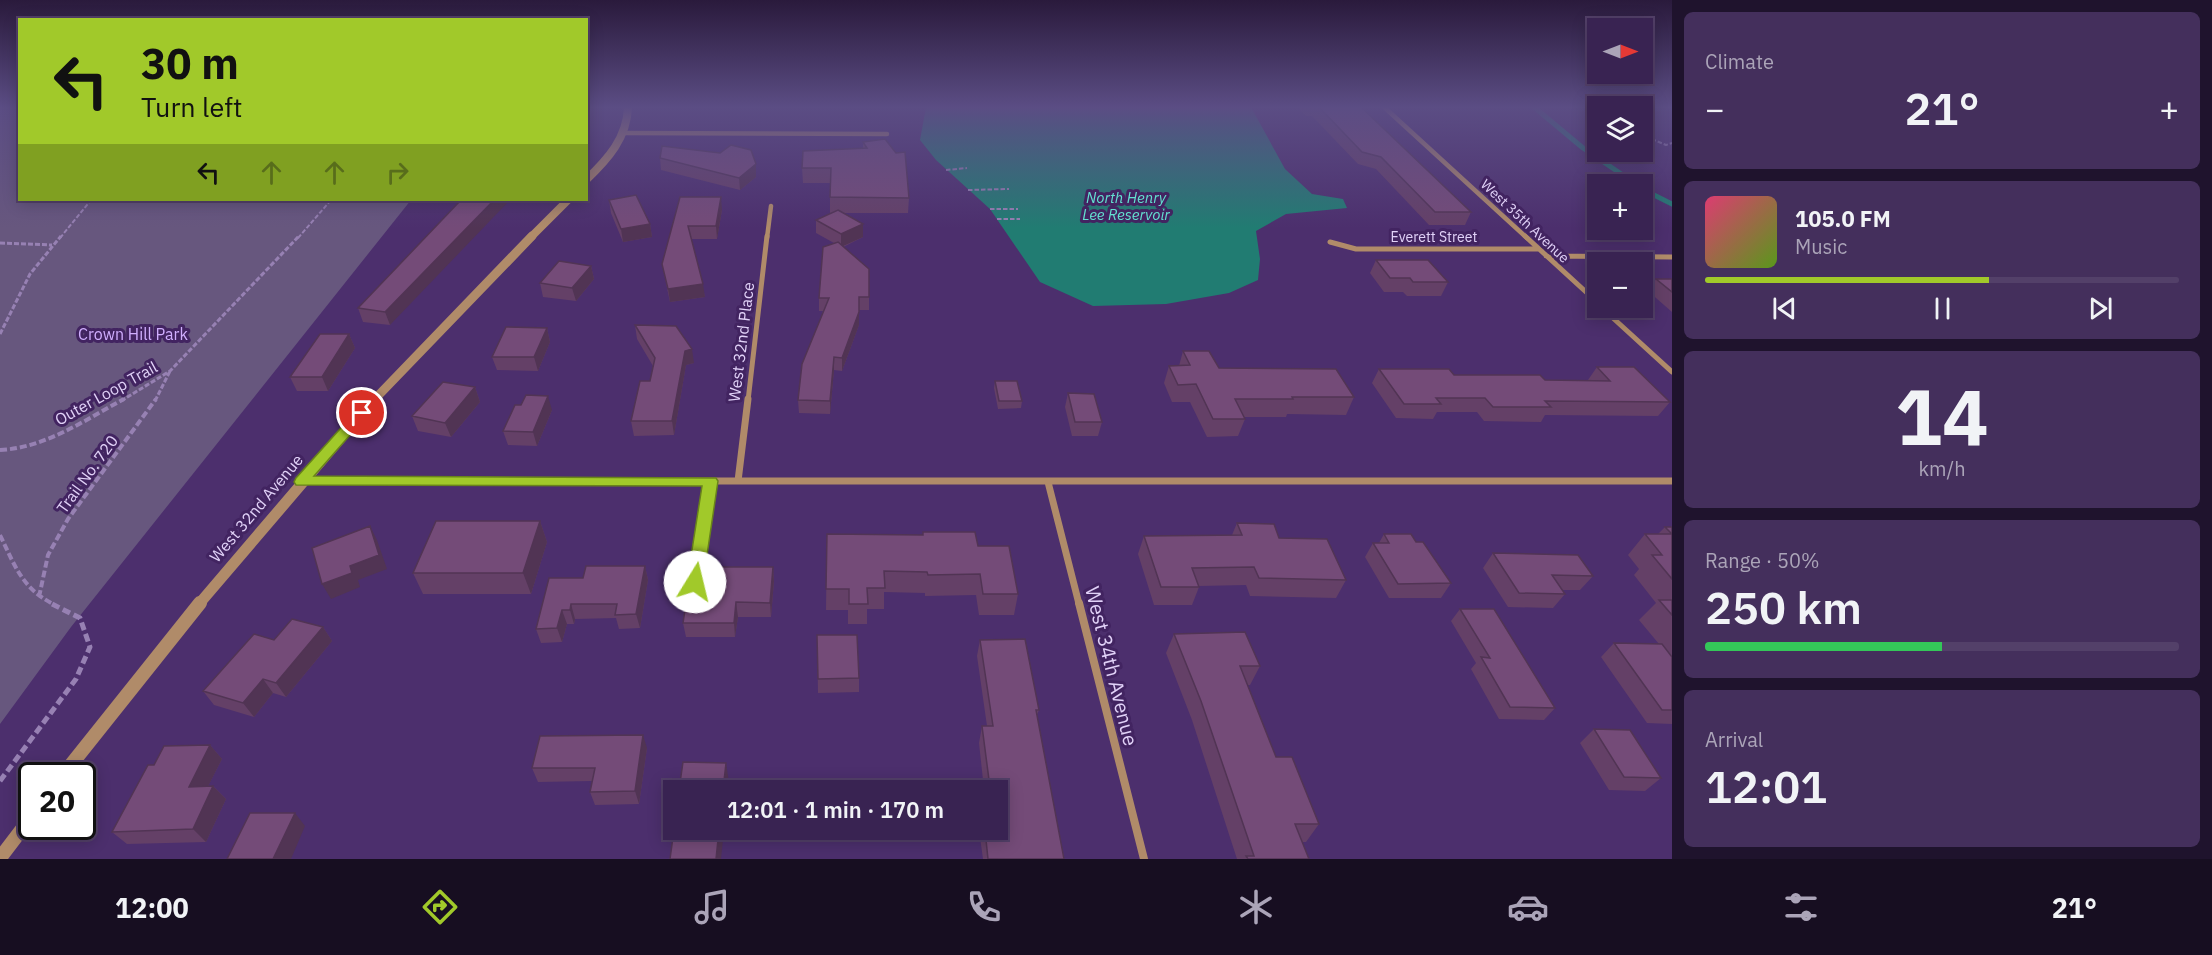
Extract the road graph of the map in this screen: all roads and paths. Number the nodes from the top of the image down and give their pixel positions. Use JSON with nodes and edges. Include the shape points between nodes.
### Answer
{"nodes":[{"id":1,"x":615,"y":147,"type":"edge"},
{"id":2,"x":1428,"y":147,"type":"edge"},
{"id":3,"x":967,"y":168,"type":"dead end"},
{"id":4,"x":946,"y":170,"type":"dead end"},
{"id":5,"x":588,"y":178,"type":"edge"},
{"id":6,"x":1009,"y":189,"type":"dead end"},
{"id":7,"x":968,"y":190,"type":"dead end"},
{"id":8,"x":90,"y":201,"type":"edge"},
{"id":9,"x":330,"y":201,"type":"edge"},
{"id":10,"x":567,"y":201,"type":"edge"},
{"id":11,"x":771,"y":206,"type":"dead end"},
{"id":12,"x":990,"y":209,"type":"dead end"},
{"id":13,"x":1018,"y":209,"type":"dead end"},
{"id":14,"x":997,"y":219,"type":"dead end"},
{"id":15,"x":1020,"y":219,"type":"dead end"},
{"id":16,"x":1330,"y":242,"type":"dead end"},
{"id":17,"x":0,"y":243,"type":"edge"},
{"id":18,"x":52,"y":245,"type":"junction"},
{"id":19,"x":1539,"y":249,"type":"junction"},
{"id":20,"x":1545,"y":256,"type":"junction"},
{"id":21,"x":1672,"y":257,"type":"edge"},
{"id":22,"x":1587,"y":293,"type":"edge"},
{"id":23,"x":1613,"y":318,"type":"edge"},
{"id":24,"x":0,"y":334,"type":"edge"},
{"id":25,"x":170,"y":371,"type":"junction"},
{"id":26,"x":1672,"y":372,"type":"edge"},
{"id":27,"x":0,"y":450,"type":"edge"},
{"id":28,"x":711,"y":481,"type":"junction"},
{"id":29,"x":738,"y":481,"type":"junction"},
{"id":30,"x":1672,"y":481,"type":"edge"},
{"id":31,"x":301,"y":482,"type":"junction"},
{"id":32,"x":1048,"y":482,"type":"junction"},
{"id":33,"x":0,"y":535,"type":"edge"},
{"id":34,"x":695,"y":582,"type":"edge"},
{"id":35,"x":39,"y":597,"type":"junction"},
{"id":36,"x":73,"y":762,"type":"edge"},
{"id":37,"x":0,"y":781,"type":"edge"},
{"id":38,"x":18,"y":834,"type":"edge"},
{"id":39,"x":0,"y":858,"type":"edge"},
{"id":40,"x":1144,"y":859,"type":"edge"}],
"edges":[{"from":1,"to":5,"type":"street"},
{"from":2,"to":19,"type":"street","name":"West 35th Avenue"},
{"from":3,"to":4,"type":"path"},
{"from":6,"to":7,"type":"path"},
{"from":8,"to":18,"type":"path"},
{"from":9,"to":25,"type":"path","name":"Outer Loop Trail","via":[[275,264]]},
{"from":10,"to":31,"type":"street","name":"West 32nd Avenue","via":[[423,346]]},
{"from":11,"to":29,"type":"street","name":"West 32nd Place"},
{"from":12,"to":13,"type":"path"},
{"from":14,"to":15,"type":"path"},
{"from":16,"to":19,"type":"street","name":"Everett Street","via":[[1356,249]]},
{"from":17,"to":18,"type":"path"},
{"from":18,"to":24,"type":"path","via":[[30,274]]},
{"from":19,"to":20,"type":"street","name":"West 35th Avenue"},
{"from":20,"to":21,"type":"street"},
{"from":20,"to":22,"type":"street","name":"West 35th Avenue"},
{"from":23,"to":26,"type":"street"},
{"from":25,"to":27,"type":"path","name":"Outer Loop Trail","via":[[50,438],[19,449]]},
{"from":25,"to":35,"type":"path","name":"Trail No. 720","via":[[154,402],[68,519],[48,555]]},
{"from":28,"to":29,"type":"street"},
{"from":28,"to":31,"type":"street"},
{"from":28,"to":34,"type":"lane"},
{"from":29,"to":32,"type":"street"},
{"from":30,"to":32,"type":"street"},
{"from":31,"to":36,"type":"street","name":"West 32nd Avenue"},
{"from":32,"to":40,"type":"street","name":"West 34th Avenue"},
{"from":33,"to":35,"type":"path","via":[[23,582]]},
{"from":35,"to":37,"type":"path","via":[[80,618],[90,647],[75,679]]},
{"from":38,"to":39,"type":"street"}]}
